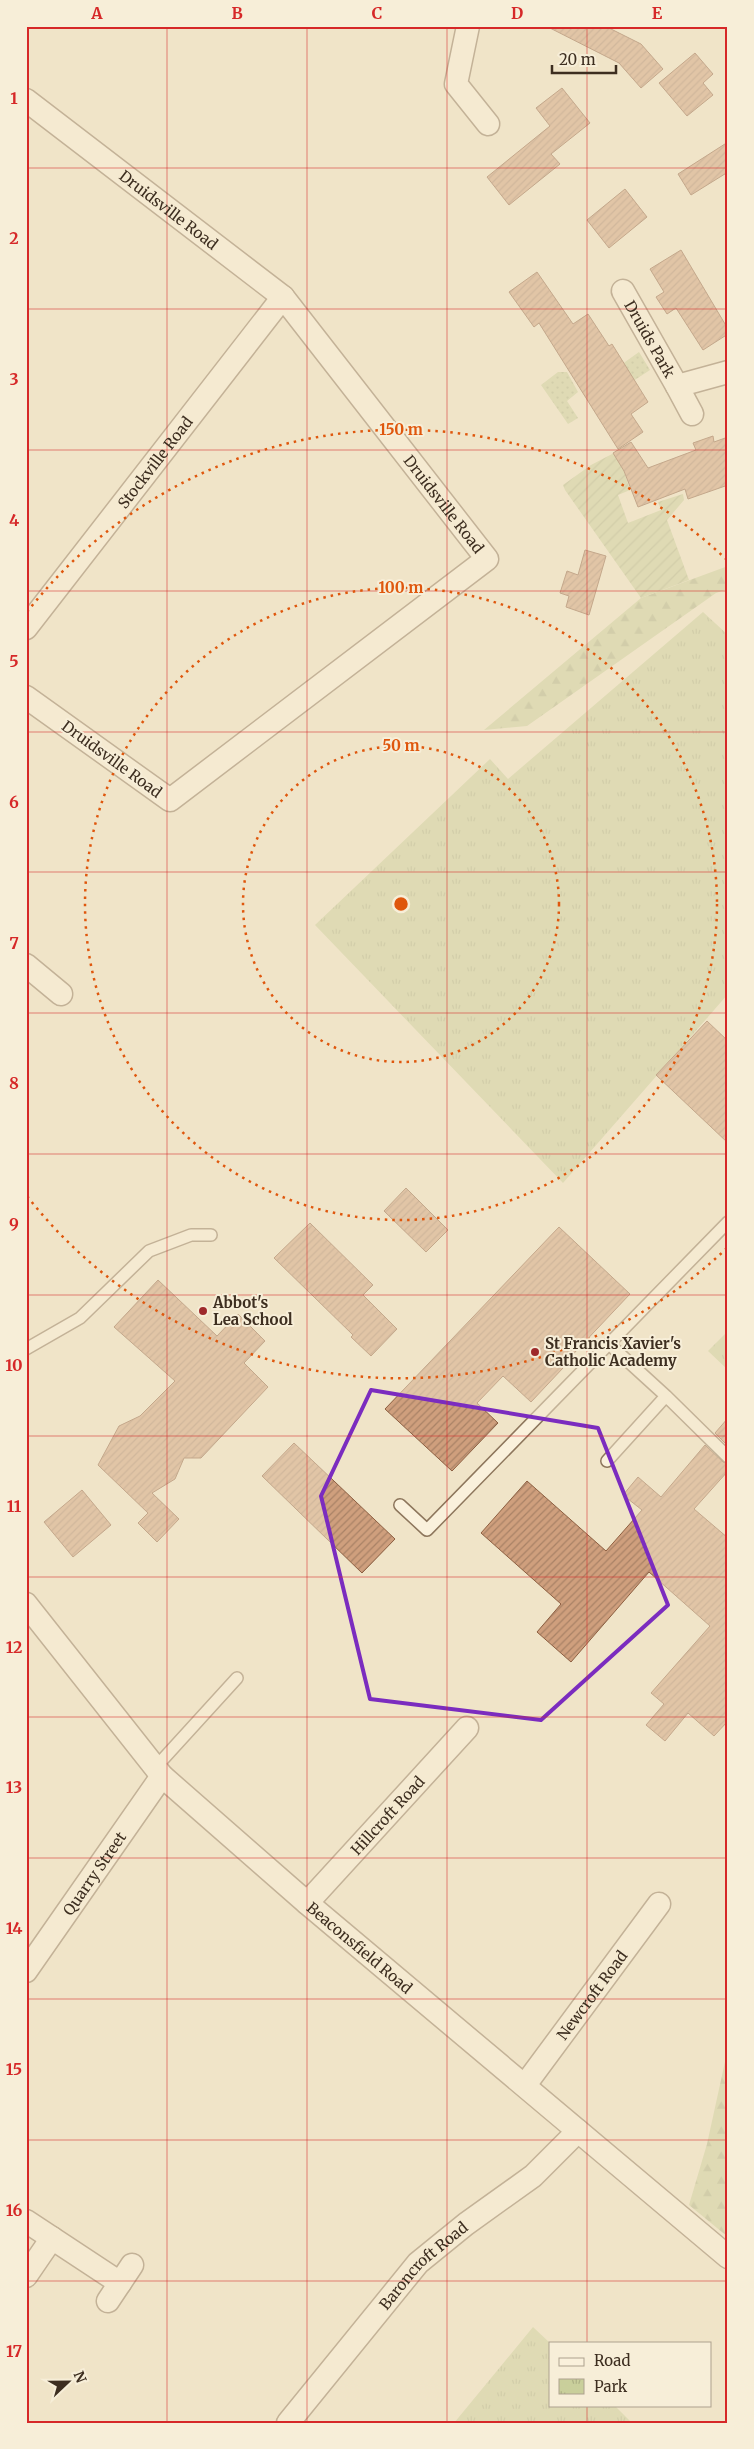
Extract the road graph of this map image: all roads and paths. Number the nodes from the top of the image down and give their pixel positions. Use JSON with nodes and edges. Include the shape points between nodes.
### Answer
{"nodes":[{"id":1,"x":468,"y":26,"type":"edge"},
{"id":2,"x":27,"y":102,"type":"edge"},
{"id":3,"x":488,"y":124,"type":"dead end"},
{"id":4,"x":623,"y":291,"type":"dead end"},
{"id":5,"x":283,"y":297,"type":"junction"},
{"id":6,"x":728,"y":372,"type":"edge"},
{"id":7,"x":677,"y":386,"type":"junction"},
{"id":8,"x":692,"y":414,"type":"dead end"},
{"id":9,"x":26,"y":628,"type":"edge"},
{"id":10,"x":26,"y":697,"type":"edge"},
{"id":11,"x":26,"y":965,"type":"edge"},
{"id":12,"x":61,"y":994,"type":"dead end"},
{"id":13,"x":728,"y":1222,"type":"edge"},
{"id":14,"x":211,"y":1235,"type":"dead end"},
{"id":15,"x":609,"y":1344,"type":"junction"},
{"id":16,"x":26,"y":1349,"type":"edge"},
{"id":17,"x":666,"y":1396,"type":"junction"},
{"id":18,"x":728,"y":1456,"type":"edge"},
{"id":19,"x":607,"y":1461,"type":"dead end"},
{"id":20,"x":400,"y":1505,"type":"dead end"},
{"id":21,"x":26,"y":1604,"type":"edge"},
{"id":22,"x":237,"y":1678,"type":"dead end"},
{"id":23,"x":467,"y":1728,"type":"dead end"},
{"id":24,"x":159,"y":1772,"type":"junction"},
{"id":25,"x":308,"y":1903,"type":"junction"},
{"id":26,"x":659,"y":1904,"type":"dead end"},
{"id":27,"x":26,"y":1971,"type":"edge"},
{"id":28,"x":526,"y":2086,"type":"junction"},
{"id":29,"x":578,"y":2131,"type":"junction"},
{"id":30,"x":26,"y":2222,"type":"edge"},
{"id":31,"x":52,"y":2238,"type":"junction"},
{"id":32,"x":728,"y":2257,"type":"edge"},
{"id":33,"x":26,"y":2276,"type":"edge"},
{"id":34,"x":120,"y":2283,"type":"dead end"},
{"id":35,"x":288,"y":2423,"type":"edge"}],
"edges":[{"from":1,"to":3,"type":"street","via":[[456,84]]},
{"from":2,"to":5,"type":"street","name":"Druidsville Road"},
{"from":4,"to":7,"type":"street","name":"Druids Park"},
{"from":5,"to":9,"type":"street","name":"Stockville Road"},
{"from":5,"to":10,"type":"street","name":"Druidsville Road","via":[[487,559],[170,800]]},
{"from":6,"to":7,"type":"street","name":"Druids Park"},
{"from":7,"to":8,"type":"street","name":"Druids Park"},
{"from":11,"to":12,"type":"street"},
{"from":13,"to":15,"type":"lane"},
{"from":14,"to":16,"type":"lane","via":[[191,1235],[149,1251],[80,1318]]},
{"from":15,"to":17,"type":"lane"},
{"from":15,"to":20,"type":"lane","via":[[427,1530]]},
{"from":17,"to":18,"type":"lane"},
{"from":17,"to":19,"type":"lane"},
{"from":21,"to":24,"type":"street","name":"Beaconsfield Road"},
{"from":22,"to":24,"type":"lane"},
{"from":23,"to":25,"type":"street","name":"Hillcroft Road"},
{"from":24,"to":25,"type":"street","name":"Beaconsfield Road"},
{"from":24,"to":27,"type":"street","name":"Quarry Street"},
{"from":25,"to":28,"type":"street","name":"Beaconsfield Road"},
{"from":26,"to":28,"type":"street","name":"Newcroft Road"},
{"from":28,"to":29,"type":"street","name":"Beaconsfield Road"},
{"from":29,"to":32,"type":"street","name":"Beaconsfield Road"},
{"from":29,"to":35,"type":"street","name":"Baroncroft Road","via":[[533,2176],[418,2263]]},
{"from":30,"to":31,"type":"street"},
{"from":31,"to":33,"type":"street"},
{"from":31,"to":34,"type":"street"}]}
